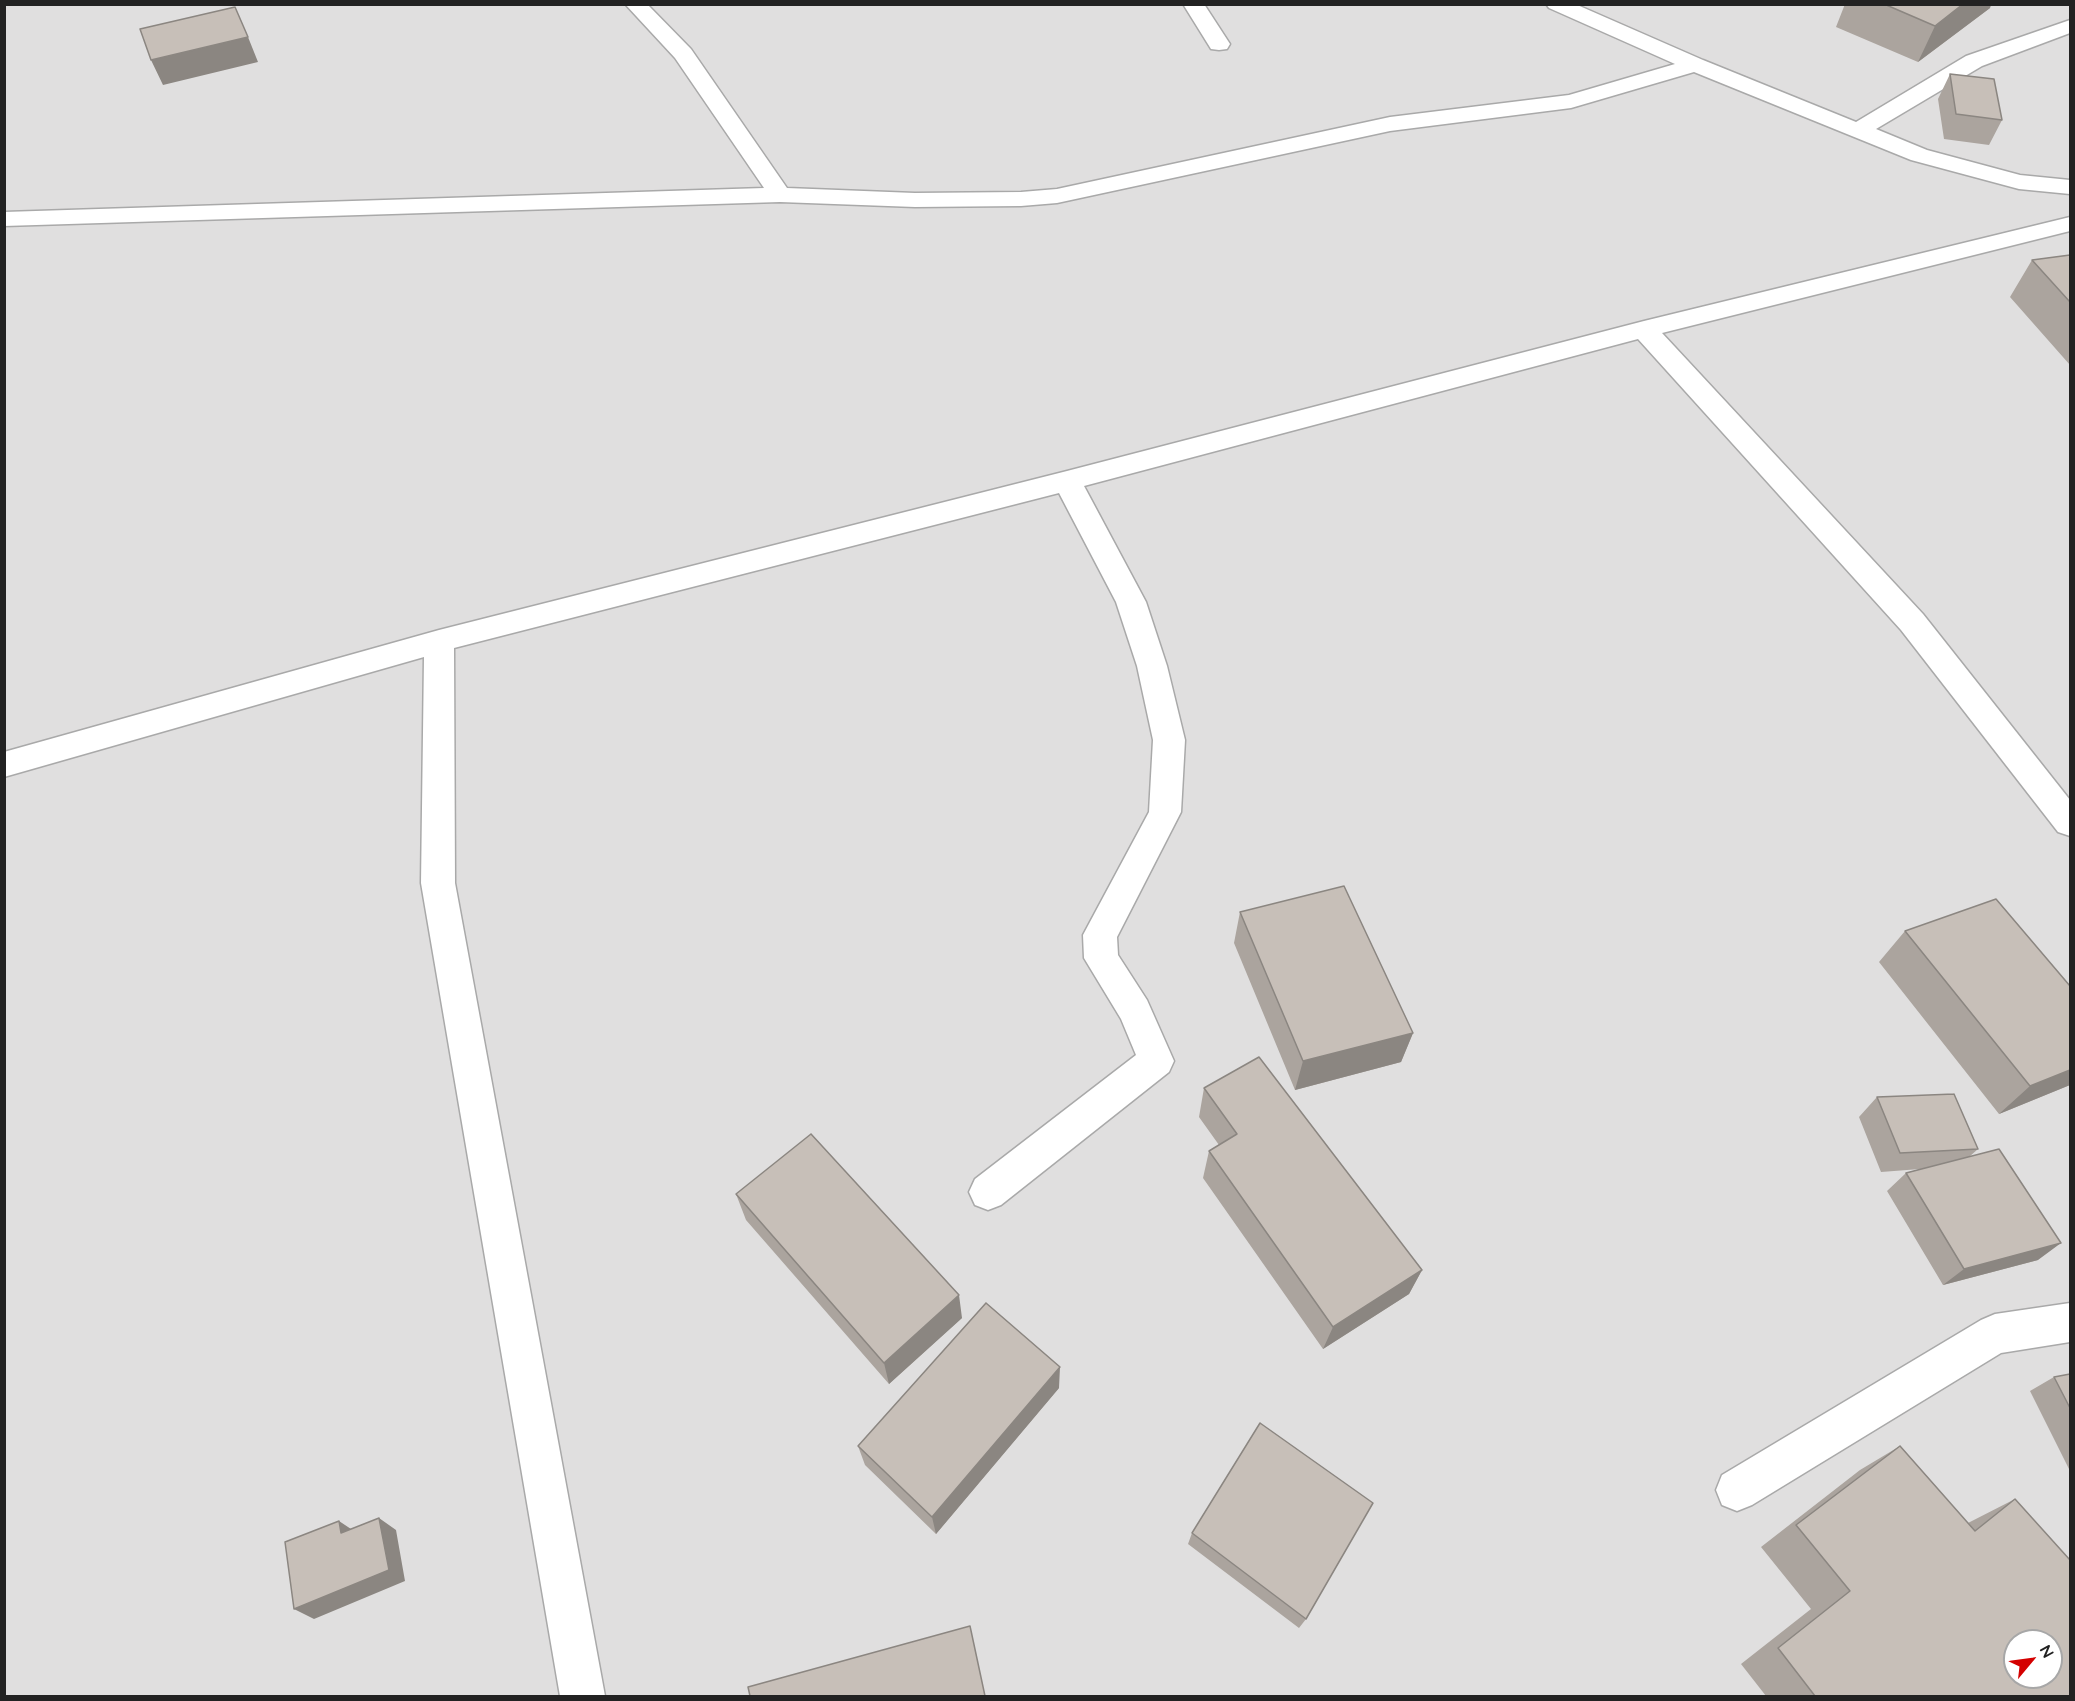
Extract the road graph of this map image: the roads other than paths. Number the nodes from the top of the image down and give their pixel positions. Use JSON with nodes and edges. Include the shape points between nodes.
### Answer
{"nodes":[{"id":1,"x":635,"y":4,"type":"edge"},
{"id":2,"x":1193,"y":4,"type":"edge"},
{"id":3,"x":1556,"y":4,"type":"edge"},
{"id":4,"x":2070,"y":26,"type":"edge"},
{"id":5,"x":1219,"y":44,"type":"dead end"},
{"id":6,"x":1695,"y":65,"type":"junction"},
{"id":7,"x":1857,"y":131,"type":"junction"},
{"id":8,"x":2070,"y":187,"type":"edge"},
{"id":9,"x":780,"y":195,"type":"junction"},
{"id":10,"x":4,"y":219,"type":"edge"},
{"id":11,"x":2070,"y":224,"type":"edge"},
{"id":12,"x":1644,"y":329,"type":"junction"},
{"id":13,"x":1067,"y":481,"type":"junction"},
{"id":14,"x":439,"y":641,"type":"junction"},
{"id":15,"x":4,"y":765,"type":"edge"},
{"id":16,"x":2058,"y":787,"type":"edge"},
{"id":17,"x":2070,"y":823,"type":"edge"},
{"id":18,"x":988,"y":1192,"type":"dead end"},
{"id":19,"x":2070,"y":1323,"type":"edge"},
{"id":20,"x":1737,"y":1490,"type":"dead end"},
{"id":21,"x":583,"y":1696,"type":"edge"}],
"edges":[{"from":1,"to":9,"type":"street","via":[[683,54]]},
{"from":2,"to":5,"type":"street"},
{"from":3,"to":6,"type":"street"},
{"from":4,"to":7,"type":"street","via":[[1974,61]]},
{"from":6,"to":7,"type":"street"},
{"from":6,"to":9,"type":"street","via":[[1571,101],[1389,124],[1057,196],[915,200]]},
{"from":7,"to":8,"type":"street","via":[[1930,158],[2019,182]]},
{"from":9,"to":10,"type":"street"},
{"from":11,"to":12,"type":"street"},
{"from":12,"to":13,"type":"street"},
{"from":12,"to":16,"type":"street"},
{"from":13,"to":14,"type":"street"},
{"from":13,"to":18,"type":"street","via":[[1131,602],[1152,666],[1169,740],[1165,812],[1101,934],[1101,958],[1135,1011],[1156,1061]]},
{"from":14,"to":15,"type":"street"},
{"from":14,"to":21,"type":"street","via":[[438,883]]},
{"from":16,"to":17,"type":"street"},
{"from":19,"to":20,"type":"street","via":[[1995,1334]]}]}
